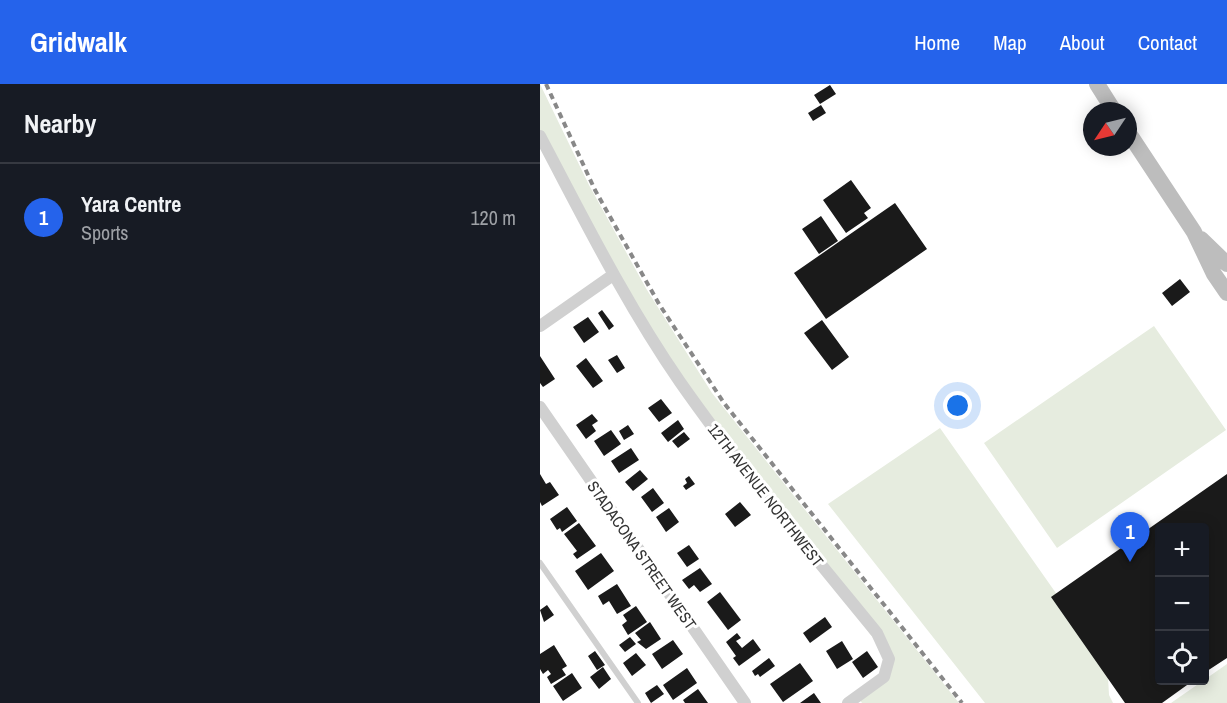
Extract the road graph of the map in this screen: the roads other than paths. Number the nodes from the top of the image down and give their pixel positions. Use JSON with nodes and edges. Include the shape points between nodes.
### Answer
{"nodes":[{"id":1,"x":1096,"y":84,"type":"edge"},
{"id":2,"x":1108,"y":102,"type":"edge"},
{"id":3,"x":540,"y":136,"type":"edge"},
{"id":4,"x":1137,"y":146,"type":"edge"},
{"id":5,"x":1194,"y":232,"type":"junction"},
{"id":6,"x":1227,"y":264,"type":"edge"},
{"id":7,"x":613,"y":274,"type":"junction"},
{"id":8,"x":1227,"y":293,"type":"edge"},
{"id":9,"x":540,"y":326,"type":"edge"},
{"id":10,"x":540,"y":407,"type":"edge"},
{"id":11,"x":540,"y":563,"type":"edge"},
{"id":12,"x":856,"y":701,"type":"edge"},
{"id":13,"x":638,"y":703,"type":"edge"},
{"id":14,"x":745,"y":703,"type":"edge"}],
"edges":[{"from":1,"to":2,"type":"main road"},
{"from":3,"to":7,"type":"street","name":"12TH AVENUE NORTHWEST"},
{"from":4,"to":5,"type":"main road"},
{"from":5,"to":6,"type":"main road"},
{"from":5,"to":8,"type":"main road"},
{"from":7,"to":9,"type":"street"},
{"from":7,"to":12,"type":"street","name":"12TH AVENUE NORTHWEST","via":[[679,381],[758,488],[877,633],[889,658],[884,677]]},
{"from":10,"to":14,"type":"street","name":"STADACONA STREET WEST"},
{"from":11,"to":13,"type":"lane"}]}
